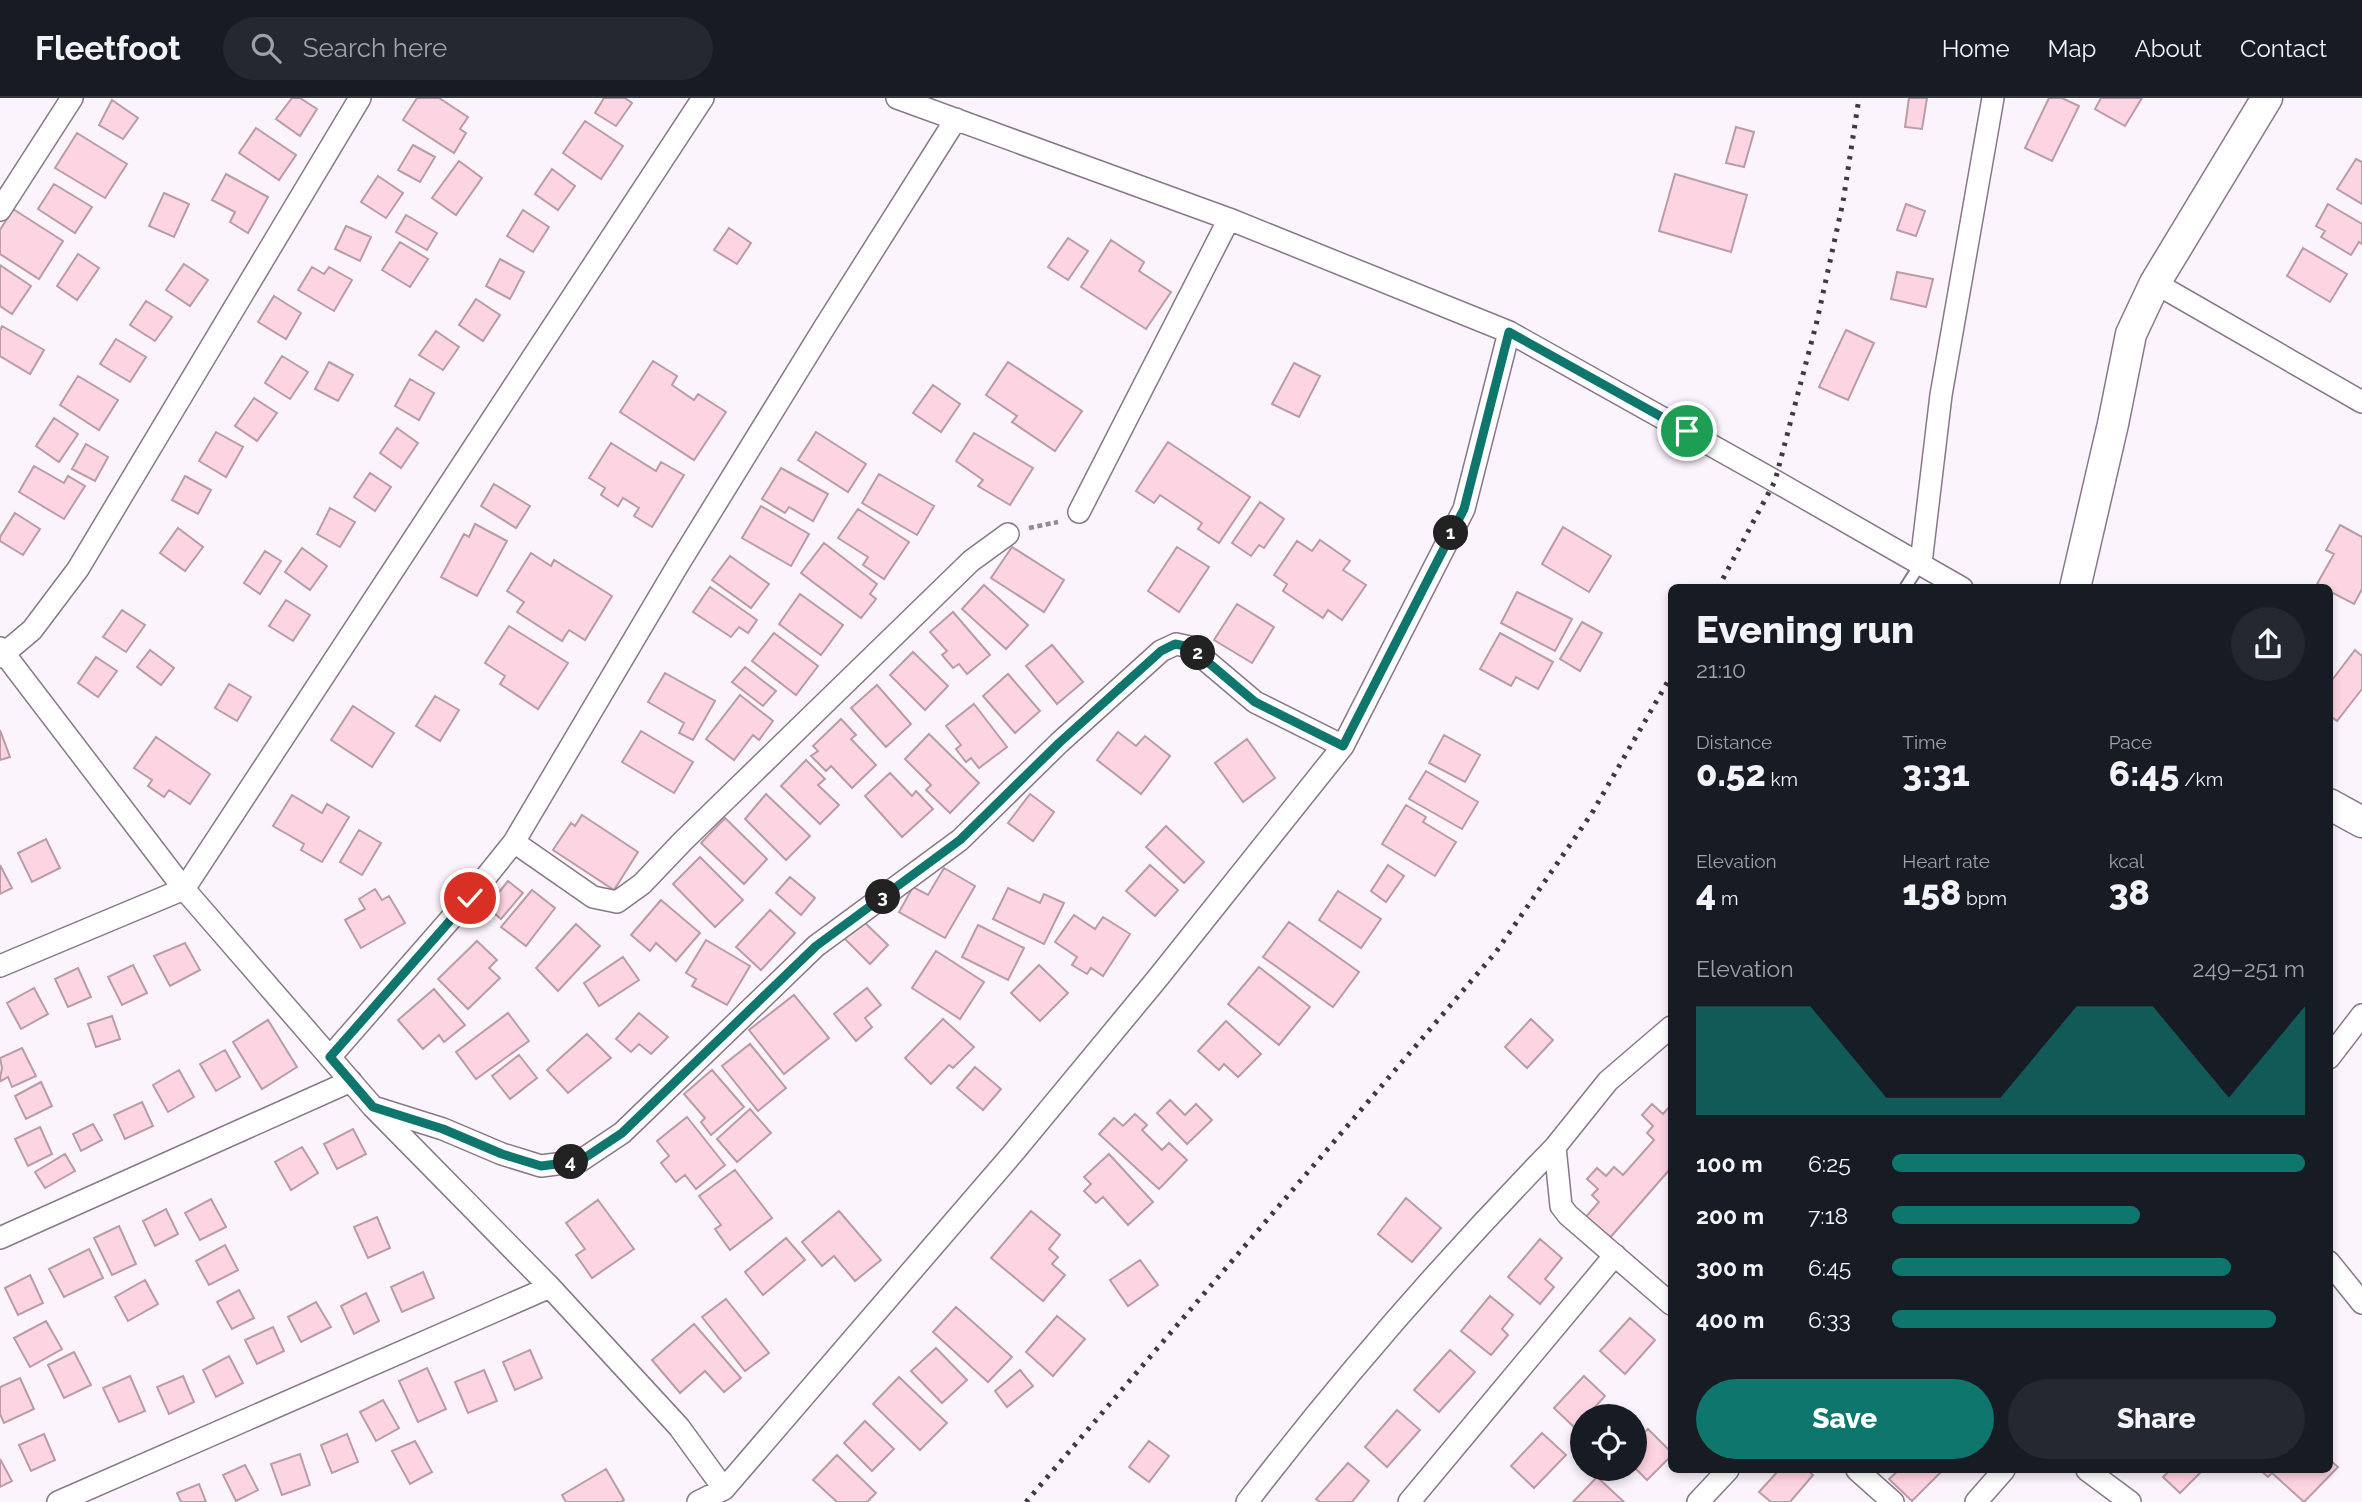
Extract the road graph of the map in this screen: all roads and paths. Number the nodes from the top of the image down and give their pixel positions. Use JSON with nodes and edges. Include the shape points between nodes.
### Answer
{"nodes":[{"id":1,"x":72,"y":98,"type":"edge"},
{"id":2,"x":360,"y":98,"type":"edge"},
{"id":3,"x":703,"y":98,"type":"edge"},
{"id":4,"x":897,"y":98,"type":"edge"},
{"id":5,"x":1993,"y":98,"type":"edge"},
{"id":6,"x":2267,"y":98,"type":"edge"},
{"id":7,"x":956,"y":119,"type":"junction"},
{"id":8,"x":0,"y":210,"type":"edge"},
{"id":9,"x":1229,"y":219,"type":"junction"},
{"id":10,"x":2155,"y":283,"type":"junction"},
{"id":11,"x":1509,"y":332,"type":"junction"},
{"id":12,"x":2362,"y":402,"type":"edge"},
{"id":13,"x":1079,"y":512,"type":"joint"},
{"id":14,"x":1014,"y":532,"type":"joint"},
{"id":15,"x":1921,"y":563,"type":"junction"},
{"id":16,"x":1908,"y":584,"type":"edge"},
{"id":17,"x":1955,"y":584,"type":"edge"},
{"id":18,"x":2076,"y":584,"type":"edge"},
{"id":19,"x":2,"y":653,"type":"edge"},
{"id":20,"x":1343,"y":746,"type":"junction"},
{"id":21,"x":2333,"y":806,"type":"edge"},
{"id":22,"x":2362,"y":822,"type":"edge"},
{"id":23,"x":514,"y":842,"type":"junction"},
{"id":24,"x":184,"y":889,"type":"junction"},
{"id":25,"x":0,"y":966,"type":"edge"},
{"id":26,"x":2362,"y":1015,"type":"edge"},
{"id":27,"x":1668,"y":1030,"type":"edge"},
{"id":28,"x":2333,"y":1053,"type":"edge"},
{"id":29,"x":330,"y":1057,"type":"junction"},
{"id":30,"x":351,"y":1081,"type":"junction"},
{"id":31,"x":373,"y":1107,"type":"junction"},
{"id":32,"x":1555,"y":1147,"type":"junction"},
{"id":33,"x":0,"y":1238,"type":"edge"},
{"id":34,"x":1615,"y":1255,"type":"junction"},
{"id":35,"x":2333,"y":1267,"type":"edge"},
{"id":36,"x":550,"y":1287,"type":"junction"},
{"id":37,"x":1668,"y":1301,"type":"edge"},
{"id":38,"x":2362,"y":1303,"type":"edge"},
{"id":39,"x":1725,"y":1473,"type":"edge"},
{"id":40,"x":1860,"y":1473,"type":"edge"},
{"id":41,"x":2001,"y":1473,"type":"edge"},
{"id":42,"x":2091,"y":1473,"type":"edge"},
{"id":43,"x":724,"y":1489,"type":"junction"},
{"id":44,"x":58,"y":1502,"type":"edge"},
{"id":45,"x":698,"y":1502,"type":"edge"},
{"id":46,"x":1247,"y":1502,"type":"edge"},
{"id":47,"x":1409,"y":1502,"type":"edge"},
{"id":48,"x":1698,"y":1502,"type":"edge"},
{"id":49,"x":1893,"y":1502,"type":"edge"},
{"id":50,"x":1976,"y":1502,"type":"edge"},
{"id":51,"x":2130,"y":1502,"type":"edge"}],
"edges":[{"from":1,"to":8,"type":"street"},
{"from":2,"to":19,"type":"street","via":[[78,569],[32,630]]},
{"from":3,"to":24,"type":"street"},
{"from":4,"to":7,"type":"street"},
{"from":5,"to":15,"type":"street","via":[[1941,395]]},
{"from":6,"to":10,"type":"street"},
{"from":7,"to":9,"type":"street"},
{"from":7,"to":23,"type":"street","via":[[678,565]]},
{"from":9,"to":11,"type":"street"},
{"from":9,"to":13,"type":"street"},
{"from":10,"to":12,"type":"street"},
{"from":10,"to":18,"type":"street","via":[[2131,334]]},
{"from":11,"to":15,"type":"street"},
{"from":11,"to":20,"type":"street","via":[[1464,509]]},
{"from":13,"to":14,"type":"path"},
{"from":14,"to":23,"type":"street","via":[[971,561],[642,884],[617,902],[593,897]]},
{"from":15,"to":16,"type":"lane"},
{"from":15,"to":17,"type":"street"},
{"from":19,"to":24,"type":"street"},
{"from":20,"to":31,"type":"street","via":[[1255,702],[1190,647],[1175,644],[1161,651],[1059,743],[960,840],[816,946],[622,1133],[580,1161],[541,1166]]},
{"from":20,"to":43,"type":"street","via":[[1014,1152]]},
{"from":21,"to":22,"type":"street"},
{"from":23,"to":29,"type":"street"},
{"from":24,"to":25,"type":"street"},
{"from":24,"to":29,"type":"street"},
{"from":26,"to":28,"type":"street"},
{"from":27,"to":32,"type":"street","via":[[1608,1081]]},
{"from":29,"to":30,"type":"street"},
{"from":30,"to":31,"type":"street"},
{"from":30,"to":33,"type":"street"},
{"from":31,"to":36,"type":"street"},
{"from":32,"to":34,"type":"street","via":[[1561,1206]]},
{"from":32,"to":46,"type":"street","via":[[1296,1437]]},
{"from":34,"to":37,"type":"street"},
{"from":34,"to":47,"type":"street"},
{"from":35,"to":38,"type":"street"},
{"from":36,"to":43,"type":"street","via":[[679,1427]]},
{"from":36,"to":44,"type":"street"},
{"from":39,"to":48,"type":"street"},
{"from":40,"to":49,"type":"street"},
{"from":41,"to":50,"type":"street"},
{"from":42,"to":51,"type":"street"},
{"from":43,"to":45,"type":"street"}]}
